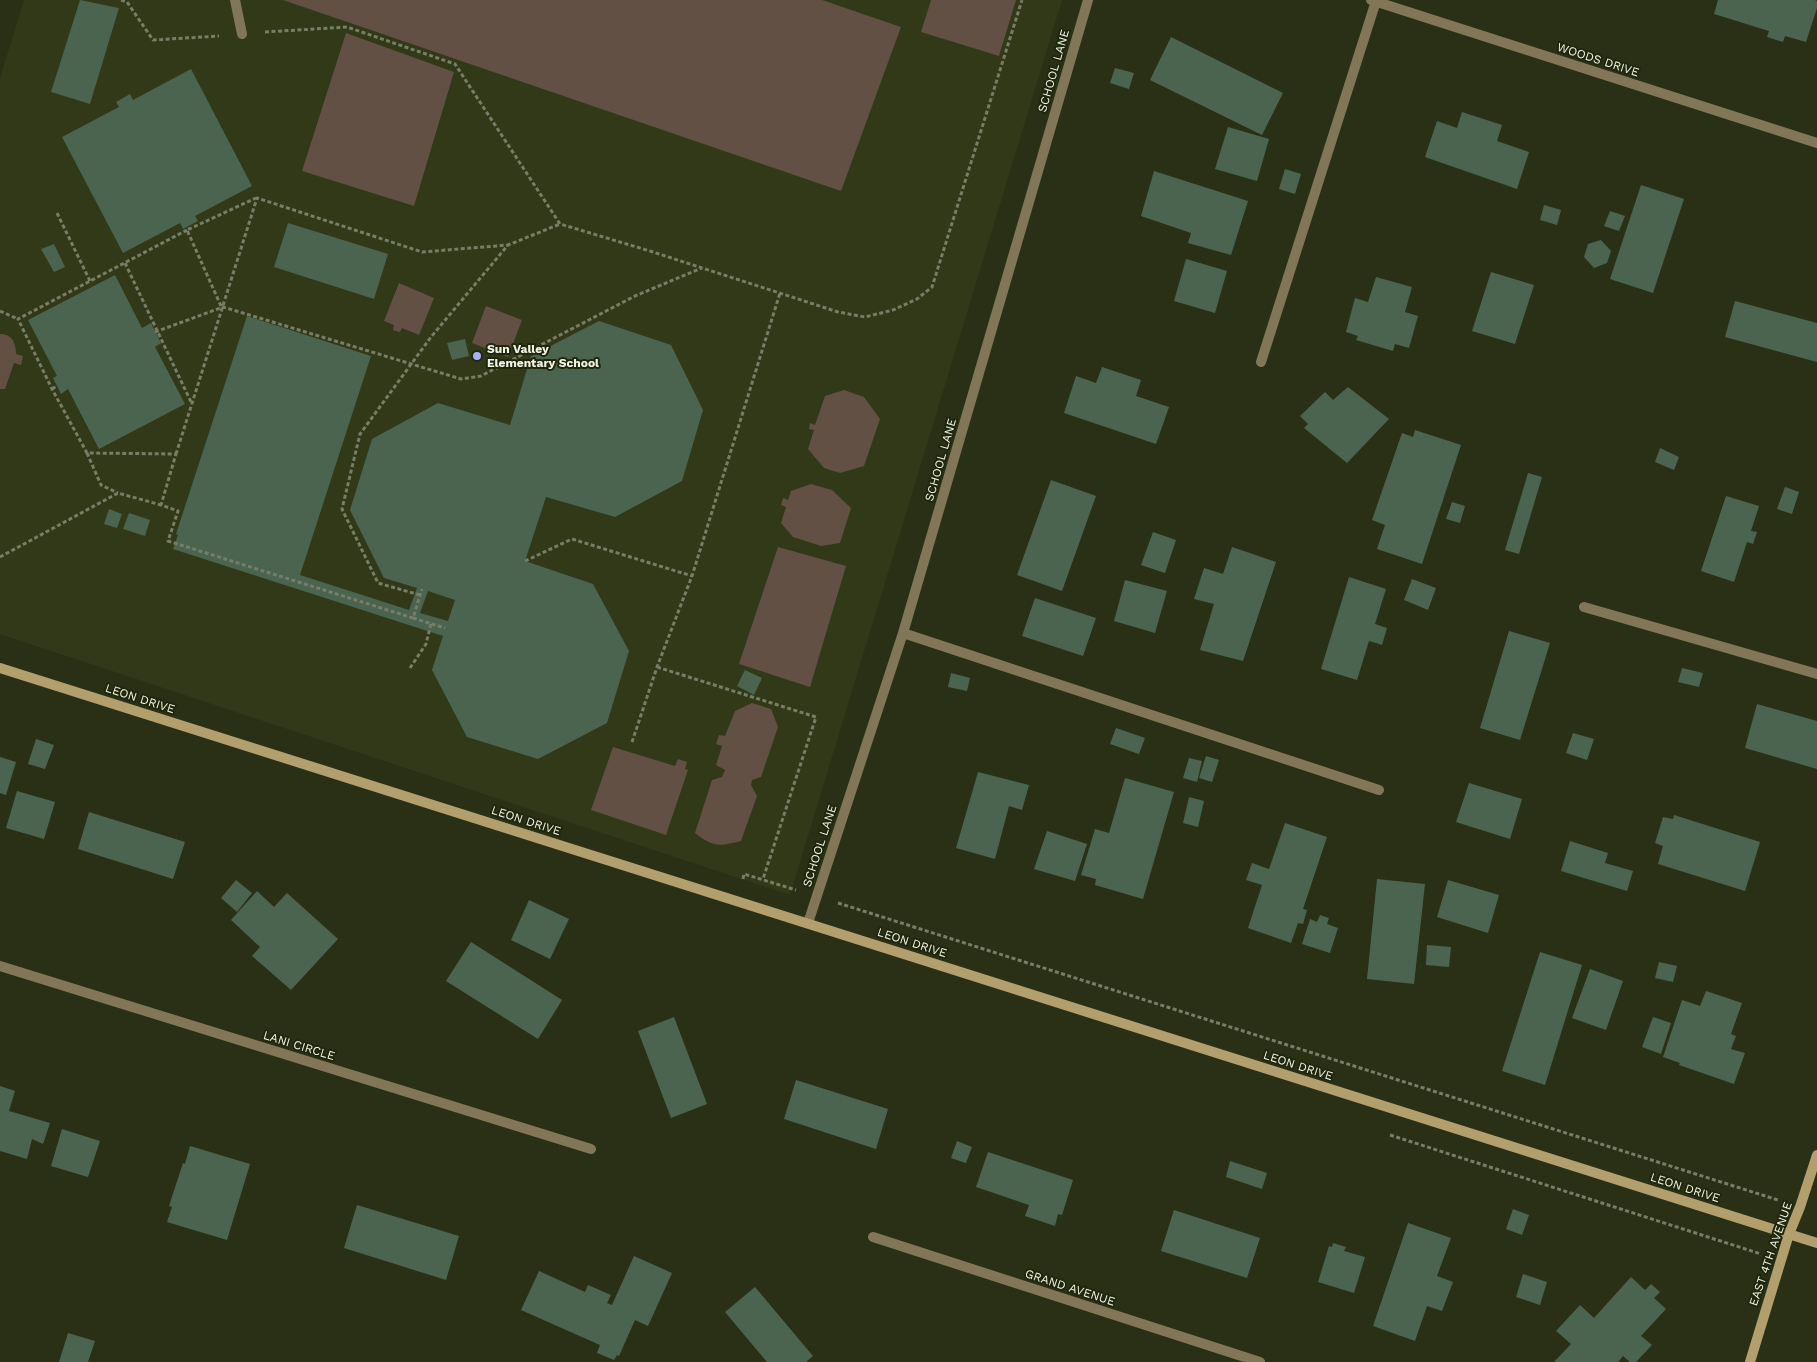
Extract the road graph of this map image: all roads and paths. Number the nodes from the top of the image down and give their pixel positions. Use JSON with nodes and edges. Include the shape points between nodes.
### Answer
{"nodes":[{"id":1,"x":121,"y":0,"type":"edge"},
{"id":2,"x":235,"y":0,"type":"edge"},
{"id":3,"x":1022,"y":0,"type":"edge"},
{"id":4,"x":1088,"y":0,"type":"edge"},
{"id":5,"x":1373,"y":1,"type":"edge"},
{"id":6,"x":242,"y":34,"type":"junction"},
{"id":7,"x":1817,"y":143,"type":"edge"},
{"id":8,"x":256,"y":198,"type":"junction"},
{"id":9,"x":57,"y":213,"type":"dead end"},
{"id":10,"x":560,"y":224,"type":"junction"},
{"id":11,"x":187,"y":230,"type":"junction"},
{"id":12,"x":508,"y":244,"type":"junction"},
{"id":13,"x":124,"y":263,"type":"junction"},
{"id":14,"x":703,"y":268,"type":"junction"},
{"id":15,"x":90,"y":281,"type":"junction"},
{"id":16,"x":780,"y":293,"type":"junction"},
{"id":17,"x":222,"y":306,"type":"junction"},
{"id":18,"x":0,"y":311,"type":"edge"},
{"id":19,"x":18,"y":319,"type":"junction"},
{"id":20,"x":156,"y":332,"type":"junction"},
{"id":21,"x":1261,"y":362,"type":"dead end"},
{"id":22,"x":410,"y":364,"type":"junction"},
{"id":23,"x":57,"y":386,"type":"dead end"},
{"id":24,"x":52,"y":389,"type":"junction"},
{"id":25,"x":192,"y":404,"type":"junction"},
{"id":26,"x":87,"y":453,"type":"junction"},
{"id":27,"x":176,"y":454,"type":"junction"},
{"id":28,"x":118,"y":493,"type":"junction"},
{"id":29,"x":161,"y":505,"type":"junction"},
{"id":30,"x":0,"y":557,"type":"edge"},
{"id":31,"x":525,"y":561,"type":"dead end"},
{"id":32,"x":692,"y":576,"type":"junction"},
{"id":33,"x":422,"y":589,"type":"dead end"},
{"id":34,"x":420,"y":595,"type":"junction"},
{"id":35,"x":1584,"y":607,"type":"dead end"},
{"id":36,"x":413,"y":618,"type":"junction"},
{"id":37,"x":431,"y":624,"type":"junction"},
{"id":38,"x":445,"y":628,"type":"dead end"},
{"id":39,"x":903,"y":634,"type":"junction"},
{"id":40,"x":657,"y":667,"type":"junction"},
{"id":41,"x":0,"y":668,"type":"edge"},
{"id":42,"x":410,"y":668,"type":"dead end"},
{"id":43,"x":1817,"y":674,"type":"edge"},
{"id":44,"x":632,"y":742,"type":"dead end"},
{"id":45,"x":1379,"y":790,"type":"dead end"},
{"id":46,"x":744,"y":874,"type":"dead end"},
{"id":47,"x":763,"y":879,"type":"junction"},
{"id":48,"x":817,"y":896,"type":"junction"},
{"id":49,"x":808,"y":923,"type":"junction"},
{"id":50,"x":0,"y":966,"type":"edge"},
{"id":51,"x":591,"y":1149,"type":"dead end"},
{"id":52,"x":1817,"y":1155,"type":"edge"},
{"id":53,"x":1800,"y":1207,"type":"junction"},
{"id":54,"x":1789,"y":1234,"type":"junction"},
{"id":55,"x":873,"y":1237,"type":"dead end"},
{"id":56,"x":1817,"y":1243,"type":"edge"},
{"id":57,"x":1260,"y":1362,"type":"edge"},
{"id":58,"x":1750,"y":1362,"type":"edge"}],
"edges":[{"from":1,"to":6,"type":"path","via":[[127,2],[153,40]]},
{"from":2,"to":6,"type":"street"},
{"from":3,"to":16,"type":"path","via":[[932,287],[917,299],[893,310],[865,317],[838,312]]},
{"from":4,"to":39,"type":"street","name":"SCHOOL LANE"},
{"from":5,"to":7,"type":"street","name":"WOODS DRIVE"},
{"from":5,"to":21,"type":"street"},
{"from":6,"to":10,"type":"path","via":[[347,27],[456,64]]},
{"from":8,"to":11,"type":"path"},
{"from":8,"to":12,"type":"path","via":[[422,252]]},
{"from":8,"to":17,"type":"path"},
{"from":9,"to":15,"type":"path"},
{"from":10,"to":12,"type":"path"},
{"from":10,"to":14,"type":"path"},
{"from":11,"to":13,"type":"path"},
{"from":11,"to":17,"type":"path"},
{"from":12,"to":22,"type":"path"},
{"from":13,"to":15,"type":"path"},
{"from":13,"to":20,"type":"path"},
{"from":14,"to":16,"type":"path"},
{"from":14,"to":22,"type":"path","via":[[635,296],[481,376],[461,379]]},
{"from":15,"to":19,"type":"path"},
{"from":16,"to":32,"type":"path"},
{"from":17,"to":20,"type":"path"},
{"from":17,"to":22,"type":"path"},
{"from":17,"to":25,"type":"path"},
{"from":18,"to":19,"type":"path"},
{"from":19,"to":24,"type":"path"},
{"from":20,"to":25,"type":"path"},
{"from":22,"to":34,"type":"path","via":[[360,434],[342,509],[378,583]]},
{"from":23,"to":24,"type":"path"},
{"from":24,"to":26,"type":"path"},
{"from":25,"to":27,"type":"path"},
{"from":26,"to":27,"type":"path"},
{"from":26,"to":28,"type":"path","via":[[101,485]]},
{"from":27,"to":29,"type":"path"},
{"from":28,"to":29,"type":"path"},
{"from":28,"to":30,"type":"path"},
{"from":29,"to":36,"type":"path","via":[[178,511],[168,541]]},
{"from":31,"to":32,"type":"path","via":[[572,539]]},
{"from":32,"to":40,"type":"path"},
{"from":33,"to":34,"type":"path"},
{"from":34,"to":36,"type":"path"},
{"from":35,"to":43,"type":"street"},
{"from":36,"to":37,"type":"path"},
{"from":37,"to":38,"type":"path"},
{"from":37,"to":42,"type":"path","via":[[426,644]]},
{"from":39,"to":45,"type":"street"},
{"from":39,"to":48,"type":"street","name":"SCHOOL LANE"},
{"from":40,"to":44,"type":"path"},
{"from":40,"to":47,"type":"path","via":[[816,717]]},
{"from":41,"to":49,"type":"street","name":"LEON DRIVE"},
{"from":46,"to":47,"type":"path"},
{"from":47,"to":48,"type":"path"},
{"from":48,"to":49,"type":"street","name":"SCHOOL LANE"},
{"from":48,"to":53,"type":"path"},
{"from":49,"to":54,"type":"street","name":"LEON DRIVE"},
{"from":50,"to":51,"type":"street","name":"LANI CIRCLE"},
{"from":52,"to":53,"type":"street","name":"EAST 4TH AVENUE"},
{"from":53,"to":54,"type":"street","name":"EAST 4TH AVENUE"},
{"from":54,"to":56,"type":"street","name":"LEON DRIVE"},
{"from":54,"to":58,"type":"street","name":"EAST 4TH AVENUE"},
{"from":55,"to":57,"type":"street","name":"GRAND AVENUE"}]}
